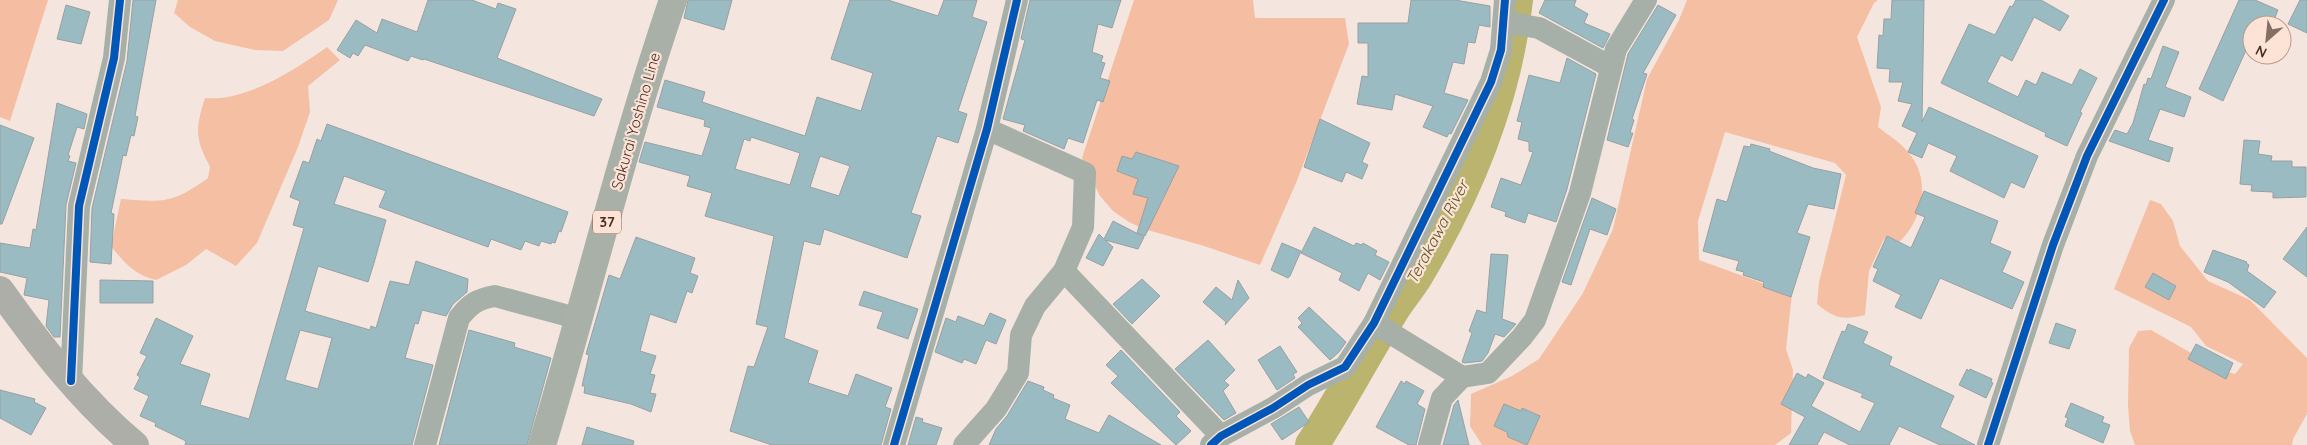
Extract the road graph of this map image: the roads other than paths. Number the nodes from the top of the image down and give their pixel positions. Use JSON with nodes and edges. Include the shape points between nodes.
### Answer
{"nodes":[{"id":1,"x":120,"y":0,"type":"edge"},
{"id":2,"x":673,"y":0,"type":"edge"},
{"id":3,"x":1017,"y":0,"type":"edge"},
{"id":4,"x":1646,"y":0,"type":"edge"},
{"id":5,"x":2164,"y":0,"type":"edge"},
{"id":6,"x":1507,"y":15,"type":"edge"},
{"id":7,"x":1611,"y":67,"type":"junction"},
{"id":8,"x":987,"y":129,"type":"junction"},
{"id":9,"x":1064,"y":271,"type":"junction"},
{"id":10,"x":0,"y":290,"type":"edge"},
{"id":11,"x":580,"y":319,"type":"junction"},
{"id":12,"x":1380,"y":327,"type":"junction"},
{"id":13,"x":1462,"y":377,"type":"junction"},
{"id":14,"x":71,"y":381,"type":"junction"},
{"id":15,"x":1216,"y":441,"type":"edge"},
{"id":16,"x":135,"y":445,"type":"edge"},
{"id":17,"x":425,"y":445,"type":"edge"},
{"id":18,"x":542,"y":445,"type":"edge"},
{"id":19,"x":894,"y":445,"type":"edge"},
{"id":20,"x":964,"y":445,"type":"edge"},
{"id":21,"x":1429,"y":445,"type":"edge"},
{"id":22,"x":1988,"y":445,"type":"edge"}],
"edges":[{"from":1,"to":14,"type":"street","via":[[114,58],[79,206]]},
{"from":2,"to":11,"type":"main road","name":"Sakurai Yoshino Line","number":"37","via":[[649,71]]},
{"from":3,"to":8,"type":"street"},
{"from":4,"to":7,"type":"street","via":[[1616,49]]},
{"from":5,"to":22,"type":"street","via":[[2087,156],[2053,245]]},
{"from":6,"to":7,"type":"street","via":[[1539,28]]},
{"from":6,"to":12,"type":"street","via":[[1491,82]]},
{"from":7,"to":13,"type":"street","via":[[1580,193],[1535,320],[1488,373]]},
{"from":8,"to":9,"type":"street","via":[[1085,173],[1083,227]]},
{"from":8,"to":19,"type":"street"},
{"from":9,"to":15,"type":"street"},
{"from":9,"to":20,"type":"street","via":[[1035,306],[1021,335],[1018,373],[996,410]]},
{"from":10,"to":14,"type":"highway"},
{"from":11,"to":17,"type":"street","via":[[494,296],[469,304],[460,318]]},
{"from":11,"to":18,"type":"main road","name":"Sakurai Yoshino Line","number":"37"},
{"from":12,"to":13,"type":"street"},
{"from":12,"to":15,"type":"street","via":[[1345,367],[1308,385]]},
{"from":13,"to":21,"type":"street","via":[[1442,398]]},
{"from":14,"to":16,"type":"highway","via":[[107,421]]}]}
